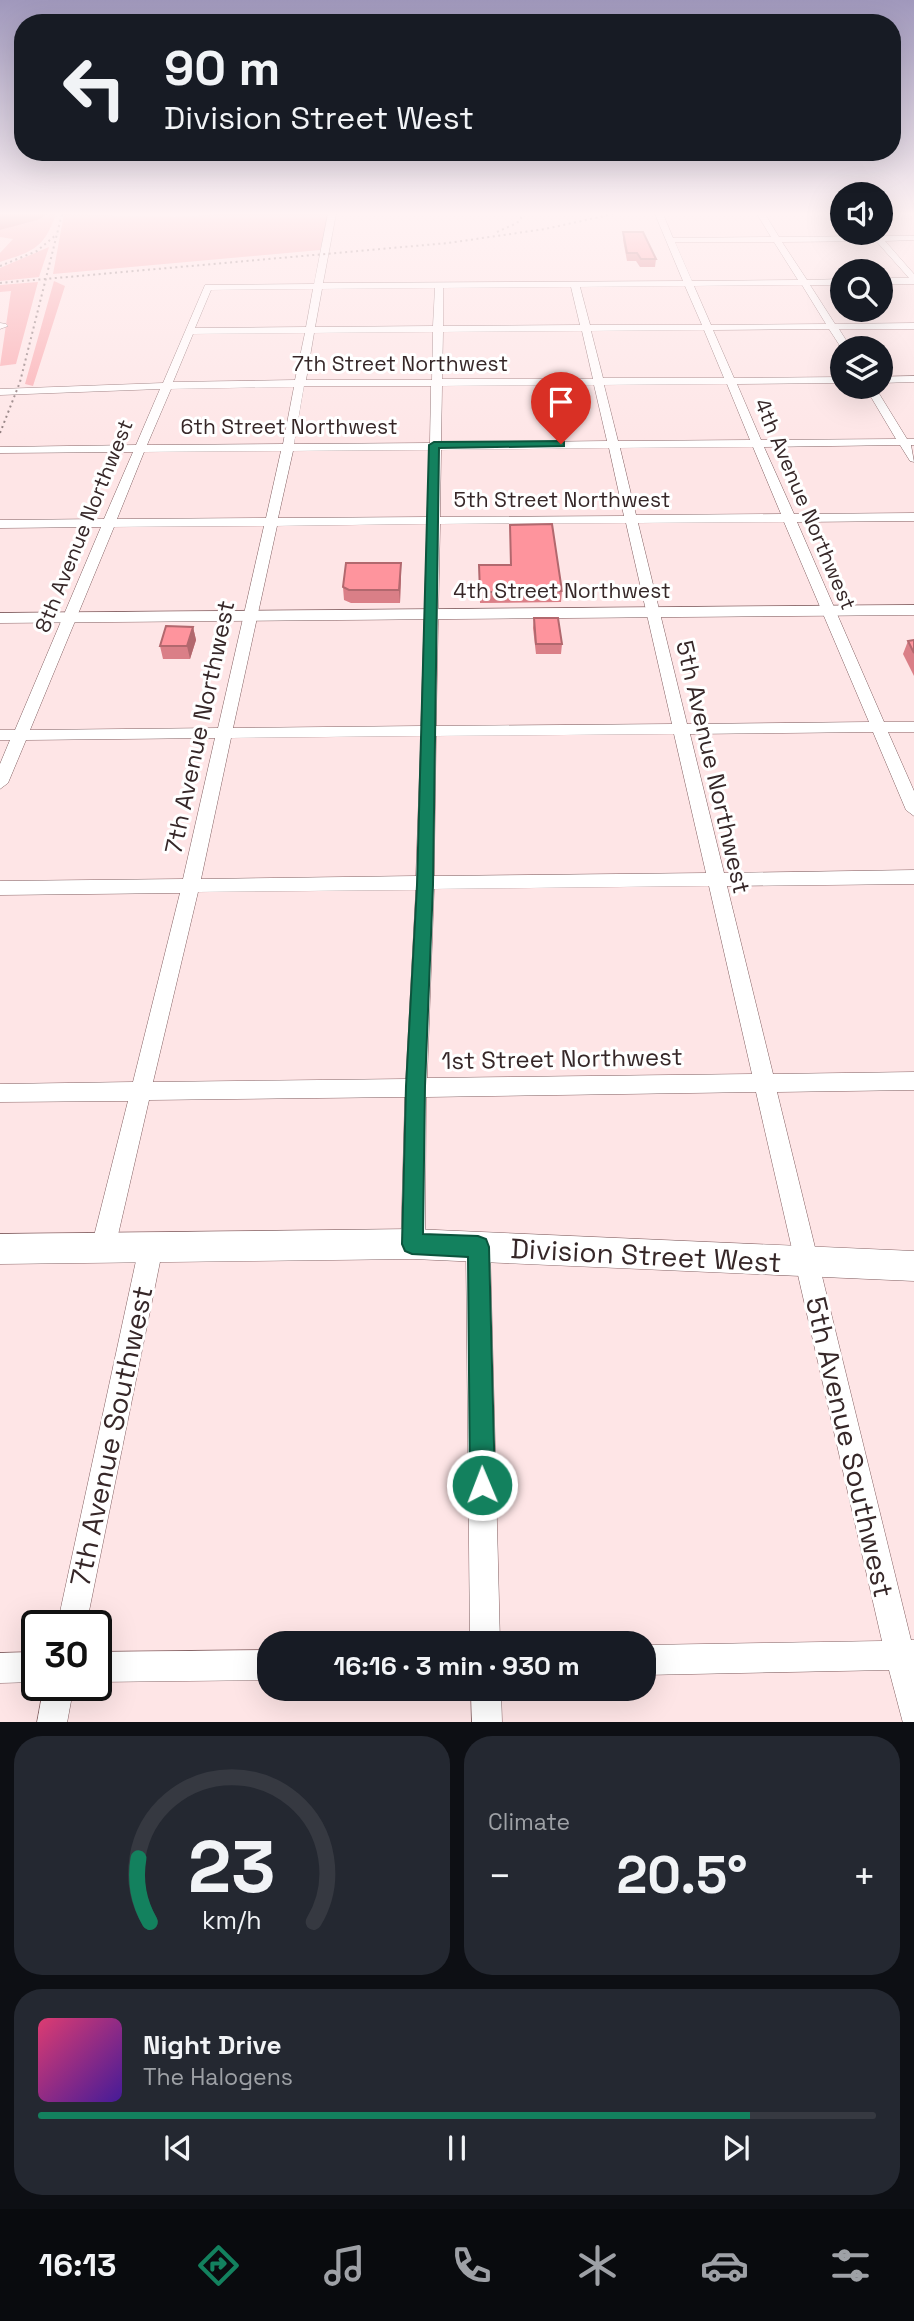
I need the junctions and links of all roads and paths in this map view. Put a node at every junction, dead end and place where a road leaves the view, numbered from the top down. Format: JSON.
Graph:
{"nodes":[{"id":1,"x":205,"y":294,"type":"edge"},
{"id":2,"x":318,"y":294,"type":"edge"},
{"id":3,"x":439,"y":294,"type":"edge"},
{"id":4,"x":577,"y":294,"type":"edge"},
{"id":5,"x":694,"y":294,"type":"edge"},
{"id":6,"x":811,"y":294,"type":"edge"},
{"id":7,"x":914,"y":326,"type":"edge"},
{"id":8,"x":831,"y":327,"type":"junction"},
{"id":9,"x":584,"y":328,"type":"junction"},
{"id":10,"x":708,"y":328,"type":"junction"},
{"id":11,"x":312,"y":330,"type":"junction"},
{"id":12,"x":437,"y":330,"type":"junction"},
{"id":13,"x":188,"y":331,"type":"junction"},
{"id":14,"x":837,"y":336,"type":"edge"},
{"id":15,"x":914,"y":379,"type":"edge"},
{"id":16,"x":732,"y":380,"type":"junction"},
{"id":17,"x":830,"y":380,"type":"edge"},
{"id":18,"x":893,"y":380,"type":"edge"},
{"id":19,"x":598,"y":382,"type":"junction"},
{"id":20,"x":301,"y":383,"type":"junction"},
{"id":21,"x":435,"y":383,"type":"junction"},
{"id":22,"x":165,"y":385,"type":"junction"},
{"id":23,"x":0,"y":392,"type":"edge"},
{"id":24,"x":879,"y":399,"type":"edge"},
{"id":25,"x":909,"y":442,"type":"edge"},
{"id":26,"x":757,"y":443,"type":"junction"},
{"id":27,"x":612,"y":444,"type":"junction"},
{"id":28,"x":434,"y":445,"type":"junction"},
{"id":29,"x":288,"y":446,"type":"junction"},
{"id":30,"x":139,"y":447,"type":"junction"},
{"id":31,"x":0,"y":450,"type":"edge"},
{"id":32,"x":914,"y":459,"type":"edge"},
{"id":33,"x":788,"y":517,"type":"junction"},
{"id":34,"x":914,"y":517,"type":"edge"},
{"id":35,"x":630,"y":519,"type":"junction"},
{"id":36,"x":433,"y":520,"type":"junction"},
{"id":37,"x":270,"y":522,"type":"junction"},
{"id":38,"x":0,"y":524,"type":"edge"},
{"id":39,"x":107,"y":524,"type":"junction"},
{"id":40,"x":914,"y":610,"type":"edge"},
{"id":41,"x":829,"y":611,"type":"junction"},
{"id":42,"x":651,"y":613,"type":"junction"},
{"id":43,"x":431,"y":614,"type":"junction"},
{"id":44,"x":250,"y":615,"type":"junction"},
{"id":45,"x":69,"y":617,"type":"junction"},
{"id":46,"x":0,"y":618,"type":"edge"},
{"id":47,"x":879,"y":727,"type":"junction"},
{"id":48,"x":914,"y":727,"type":"edge"},
{"id":49,"x":679,"y":729,"type":"junction"},
{"id":50,"x":428,"y":731,"type":"junction"},
{"id":51,"x":224,"y":733,"type":"junction"},
{"id":52,"x":0,"y":735,"type":"edge"},
{"id":53,"x":20,"y":735,"type":"junction"},
{"id":54,"x":0,"y":783,"type":"edge"},
{"id":55,"x":914,"y":810,"type":"edge"},
{"id":56,"x":914,"y":877,"type":"edge"},
{"id":57,"x":714,"y":878,"type":"junction"},
{"id":58,"x":425,"y":885,"type":"junction"},
{"id":59,"x":190,"y":887,"type":"junction"},
{"id":60,"x":0,"y":888,"type":"edge"},
{"id":61,"x":914,"y":1081,"type":"edge"},
{"id":62,"x":764,"y":1083,"type":"junction"},
{"id":63,"x":416,"y":1086,"type":"junction"},
{"id":64,"x":139,"y":1092,"type":"junction"},
{"id":65,"x":0,"y":1093,"type":"edge"},
{"id":66,"x":412,"y":1244,"type":"junction"},
{"id":67,"x":150,"y":1247,"type":"junction"},
{"id":68,"x":478,"y":1247,"type":"junction"},
{"id":69,"x":103,"y":1248,"type":"junction"},
{"id":70,"x":0,"y":1249,"type":"edge"},
{"id":71,"x":806,"y":1263,"type":"junction"},
{"id":72,"x":914,"y":1266,"type":"edge"},
{"id":73,"x":74,"y":1610,"type":"edge"},
{"id":74,"x":485,"y":1631,"type":"edge"},
{"id":75,"x":907,"y":1655,"type":"edge"},
{"id":76,"x":656,"y":1660,"type":"edge"},
{"id":77,"x":257,"y":1665,"type":"edge"},
{"id":78,"x":112,"y":1667,"type":"edge"},
{"id":79,"x":0,"y":1668,"type":"edge"},
{"id":80,"x":21,"y":1668,"type":"edge"},
{"id":81,"x":56,"y":1701,"type":"edge"},
{"id":82,"x":486,"y":1701,"type":"edge"},
{"id":83,"x":914,"y":1713,"type":"edge"},
{"id":84,"x":52,"y":1722,"type":"edge"},
{"id":85,"x":487,"y":1722,"type":"edge"}],
"edges":[{"from":1,"to":13,"type":"street","name":"8th Avenue Northwest"},
{"from":2,"to":11,"type":"street","name":"7th Avenue Northwest"},
{"from":3,"to":12,"type":"street"},
{"from":4,"to":9,"type":"street","name":"5th Avenue Northwest"},
{"from":5,"to":10,"type":"street","name":"4th Avenue Northwest"},
{"from":6,"to":8,"type":"street"},
{"from":7,"to":8,"type":"street"},
{"from":8,"to":10,"type":"street"},
{"from":8,"to":14,"type":"street"},
{"from":9,"to":10,"type":"street"},
{"from":9,"to":12,"type":"street"},
{"from":9,"to":19,"type":"street","name":"5th Avenue Northwest"},
{"from":10,"to":16,"type":"street","name":"4th Avenue Northwest"},
{"from":11,"to":12,"type":"street"},
{"from":11,"to":13,"type":"street"},
{"from":11,"to":20,"type":"street","name":"7th Avenue Northwest"},
{"from":12,"to":21,"type":"street"},
{"from":13,"to":22,"type":"street","name":"8th Avenue Northwest"},
{"from":15,"to":18,"type":"street"},
{"from":16,"to":17,"type":"street","name":"7th Street Northwest"},
{"from":16,"to":19,"type":"street","name":"7th Street Northwest"},
{"from":16,"to":26,"type":"street","name":"4th Avenue Northwest"},
{"from":19,"to":21,"type":"street","name":"7th Street Northwest"},
{"from":19,"to":27,"type":"street","name":"5th Avenue Northwest"},
{"from":20,"to":21,"type":"street","name":"7th Street Northwest"},
{"from":20,"to":22,"type":"street","name":"7th Street Northwest"},
{"from":20,"to":29,"type":"street","name":"7th Avenue Northwest"},
{"from":21,"to":28,"type":"street"},
{"from":22,"to":23,"type":"street","name":"7th Street Northwest"},
{"from":22,"to":30,"type":"street","name":"8th Avenue Northwest"},
{"from":24,"to":25,"type":"street"},
{"from":25,"to":26,"type":"street","name":"6th Street Northwest"},
{"from":25,"to":32,"type":"street"},
{"from":26,"to":27,"type":"street","name":"6th Street Northwest"},
{"from":26,"to":33,"type":"street","name":"4th Avenue Northwest"},
{"from":27,"to":28,"type":"street","name":"6th Street Northwest"},
{"from":27,"to":35,"type":"street","name":"5th Avenue Northwest"},
{"from":28,"to":29,"type":"street","name":"6th Street Northwest"},
{"from":28,"to":36,"type":"street"},
{"from":29,"to":30,"type":"street","name":"6th Street Northwest"},
{"from":29,"to":37,"type":"street","name":"7th Avenue Northwest"},
{"from":30,"to":31,"type":"street","name":"6th Street Northwest"},
{"from":30,"to":39,"type":"street","name":"8th Avenue Northwest"},
{"from":33,"to":34,"type":"street","name":"5th Street Northwest"},
{"from":33,"to":35,"type":"street","name":"5th Street Northwest"},
{"from":33,"to":41,"type":"street","name":"4th Avenue Northwest"},
{"from":35,"to":36,"type":"street","name":"5th Street Northwest"},
{"from":35,"to":42,"type":"street","name":"5th Avenue Northwest"},
{"from":36,"to":37,"type":"street","name":"5th Street Northwest"},
{"from":36,"to":43,"type":"street"},
{"from":37,"to":39,"type":"street","name":"5th Street Northwest"},
{"from":37,"to":44,"type":"street","name":"7th Avenue Northwest"},
{"from":38,"to":39,"type":"street","name":"5th Street Northwest"},
{"from":39,"to":45,"type":"street","name":"8th Avenue Northwest"},
{"from":40,"to":41,"type":"main road","name":"4th Street Northwest"},
{"from":41,"to":42,"type":"main road","name":"4th Street Northwest"},
{"from":41,"to":47,"type":"street","name":"4th Avenue Northwest"},
{"from":42,"to":43,"type":"main road","name":"4th Street Northwest"},
{"from":42,"to":49,"type":"street","name":"5th Avenue Northwest"},
{"from":43,"to":44,"type":"main road","name":"4th Street Northwest"},
{"from":43,"to":50,"type":"street"},
{"from":44,"to":45,"type":"main road","name":"4th Street Northwest"},
{"from":44,"to":51,"type":"street","name":"7th Avenue Northwest"},
{"from":45,"to":46,"type":"main road","name":"4th Street Northwest"},
{"from":45,"to":53,"type":"street","name":"8th Avenue Northwest"},
{"from":47,"to":48,"type":"street"},
{"from":47,"to":49,"type":"street"},
{"from":47,"to":55,"type":"street","name":"4th Avenue Northwest"},
{"from":49,"to":50,"type":"street"},
{"from":49,"to":57,"type":"street","name":"5th Avenue Northwest"},
{"from":50,"to":51,"type":"street"},
{"from":50,"to":58,"type":"street"},
{"from":51,"to":53,"type":"street"},
{"from":51,"to":59,"type":"street","name":"7th Avenue Northwest"},
{"from":52,"to":53,"type":"street"},
{"from":53,"to":54,"type":"street","name":"8th Avenue Northwest"},
{"from":56,"to":57,"type":"street"},
{"from":57,"to":58,"type":"street"},
{"from":57,"to":62,"type":"street","name":"5th Avenue Northwest"},
{"from":58,"to":59,"type":"street"},
{"from":58,"to":63,"type":"street"},
{"from":59,"to":60,"type":"street"},
{"from":59,"to":64,"type":"street","name":"7th Avenue Northwest"},
{"from":61,"to":62,"type":"street","name":"1st Street Northwest"},
{"from":62,"to":63,"type":"street","name":"1st Street Northwest"},
{"from":62,"to":71,"type":"street","name":"5th Avenue Northwest"},
{"from":63,"to":64,"type":"street","name":"1st Street Northwest"},
{"from":63,"to":66,"type":"street"},
{"from":64,"to":65,"type":"street","name":"1st Street Northwest"},
{"from":64,"to":69,"type":"street","name":"7th Avenue Northwest"},
{"from":66,"to":67,"type":"main road","name":"Division Street West"},
{"from":66,"to":68,"type":"main road","name":"Division Street West"},
{"from":67,"to":69,"type":"main road","name":"Division Street West"},
{"from":67,"to":73,"type":"street","name":"7th Avenue Southwest"},
{"from":68,"to":71,"type":"main road","name":"Division Street West"},
{"from":68,"to":74,"type":"street"},
{"from":69,"to":70,"type":"main road","name":"Division Street West"},
{"from":71,"to":72,"type":"main road","name":"Division Street West"},
{"from":71,"to":75,"type":"street","name":"5th Avenue Southwest"},
{"from":75,"to":76,"type":"street"},
{"from":75,"to":83,"type":"street","name":"5th Avenue Southwest"},
{"from":77,"to":78,"type":"street"},
{"from":79,"to":80,"type":"street"},
{"from":81,"to":84,"type":"street"},
{"from":82,"to":85,"type":"street"}]}
